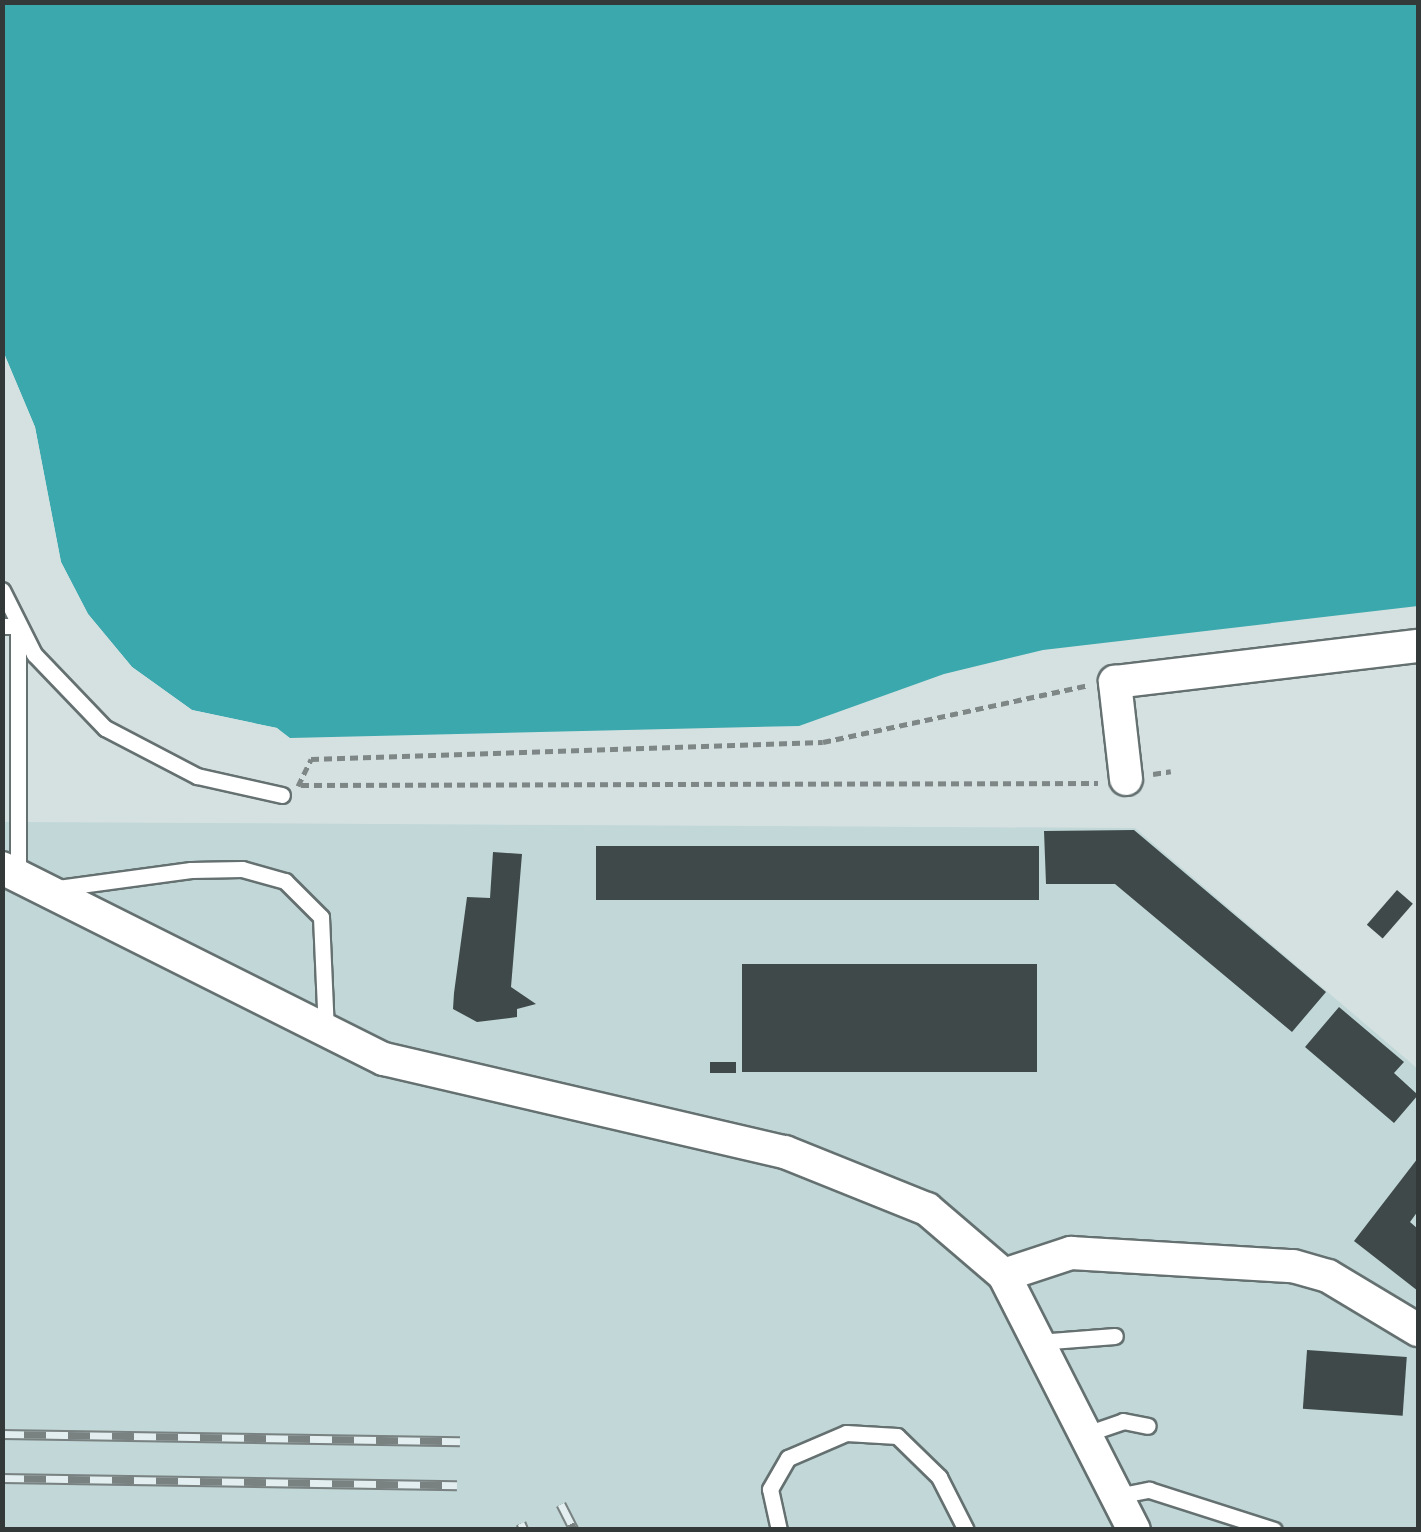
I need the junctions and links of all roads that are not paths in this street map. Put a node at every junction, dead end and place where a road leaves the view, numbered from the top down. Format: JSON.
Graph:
{"nodes":[{"id":1,"x":2,"y":590,"type":"edge"},
{"id":2,"x":10,"y":626,"type":"edge"},
{"id":3,"x":1418,"y":646,"type":"edge"},
{"id":4,"x":1115,"y":781,"type":"road end"},
{"id":5,"x":10,"y":787,"type":"edge"},
{"id":6,"x":282,"y":795,"type":"dead end"},
{"id":7,"x":10,"y":871,"type":"edge"},
{"id":8,"x":50,"y":889,"type":"junction"},
{"id":9,"x":326,"y":1036,"type":"junction"},
{"id":10,"x":1004,"y":1275,"type":"junction"},
{"id":11,"x":1418,"y":1330,"type":"edge"},
{"id":12,"x":1115,"y":1336,"type":"dead end"},
{"id":13,"x":1038,"y":1342,"type":"junction"},
{"id":14,"x":1148,"y":1426,"type":"dead end"},
{"id":15,"x":1086,"y":1434,"type":"junction"},
{"id":16,"x":1117,"y":1496,"type":"junction"},
{"id":17,"x":779,"y":1530,"type":"edge"},
{"id":18,"x":966,"y":1530,"type":"edge"},
{"id":19,"x":1134,"y":1530,"type":"edge"},
{"id":20,"x":1274,"y":1530,"type":"edge"}],
"edges":[{"from":1,"to":2,"type":"lane"},
{"from":2,"to":5,"type":"lane"},
{"from":2,"to":6,"type":"lane"},
{"from":3,"to":4,"type":"street"},
{"from":5,"to":7,"type":"lane"},
{"from":7,"to":8,"type":"street"},
{"from":8,"to":9,"type":"street"},
{"from":8,"to":9,"type":"lane"},
{"from":9,"to":10,"type":"street"},
{"from":10,"to":11,"type":"street"},
{"from":10,"to":13,"type":"street"},
{"from":12,"to":13,"type":"lane"},
{"from":13,"to":15,"type":"street"},
{"from":14,"to":15,"type":"lane"},
{"from":15,"to":16,"type":"street"},
{"from":16,"to":19,"type":"street"},
{"from":16,"to":20,"type":"lane"},
{"from":17,"to":18,"type":"lane"}]}
